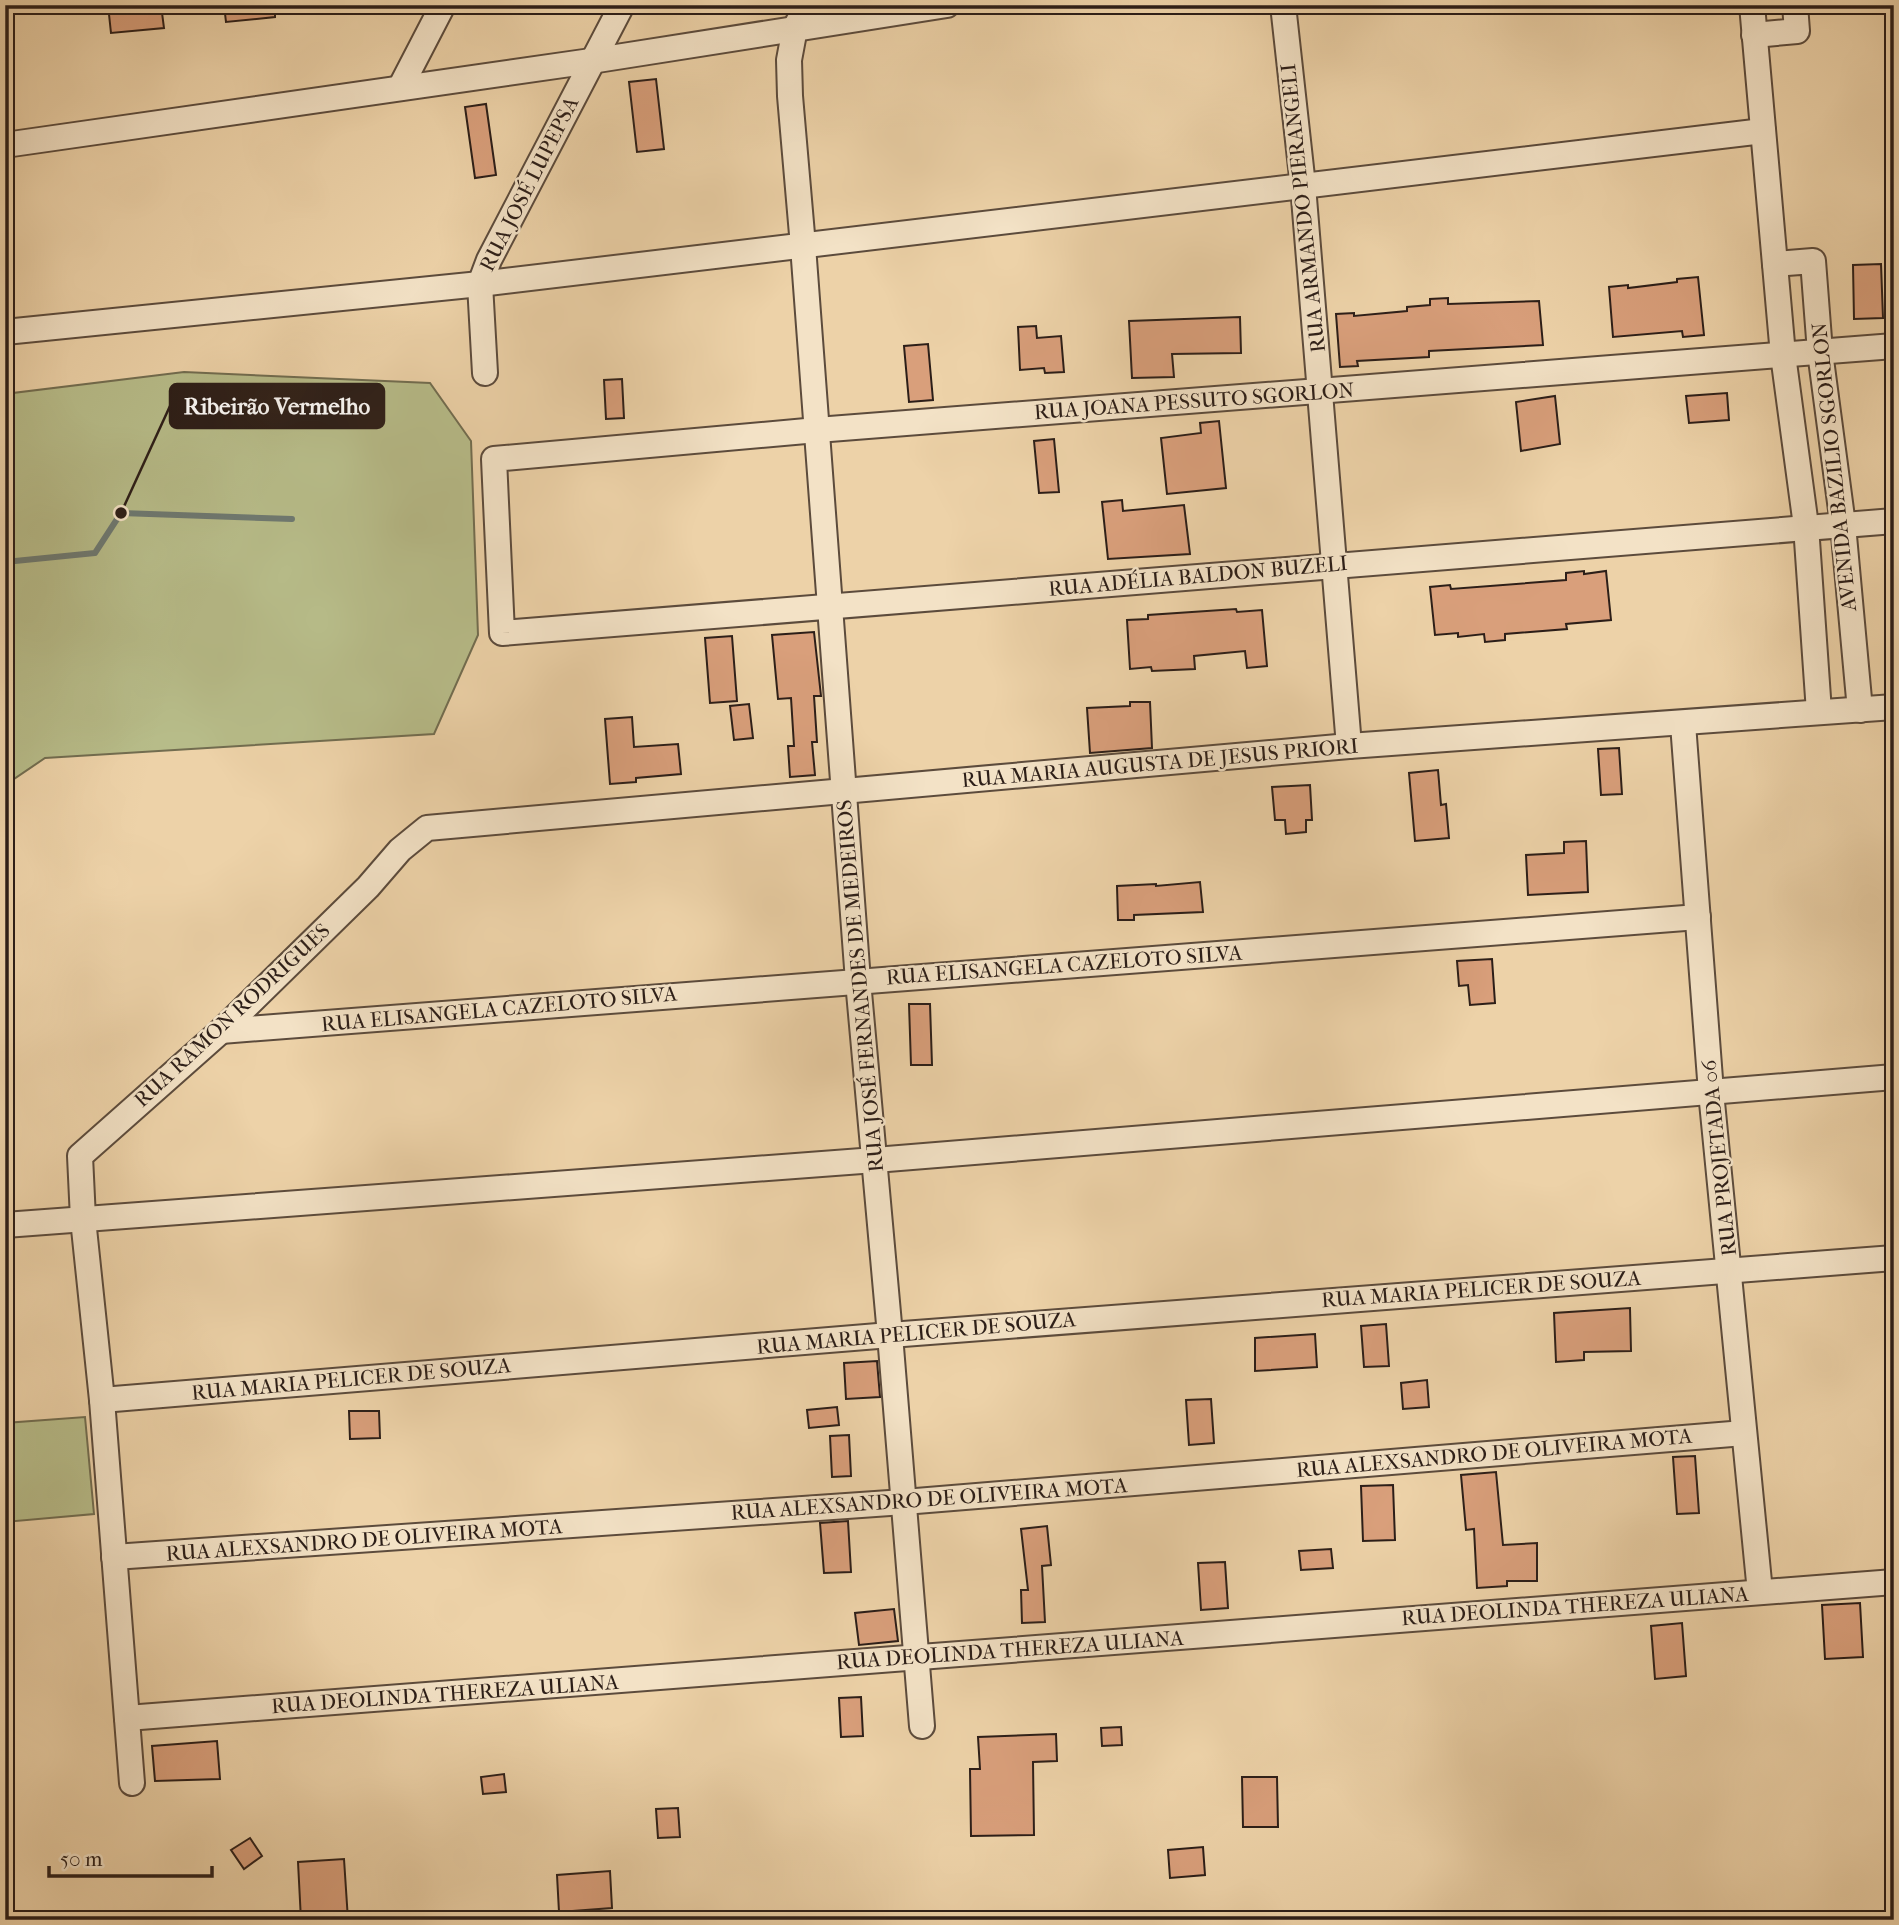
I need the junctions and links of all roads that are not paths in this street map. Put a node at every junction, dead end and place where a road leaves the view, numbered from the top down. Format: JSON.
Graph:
{"nodes":[{"id":1,"x":443,"y":5,"type":"edge"},
{"id":2,"x":622,"y":5,"type":"edge"},
{"id":3,"x":807,"y":5,"type":"edge"},
{"id":4,"x":947,"y":5,"type":"edge"},
{"id":5,"x":1283,"y":5,"type":"edge"},
{"id":6,"x":1752,"y":5,"type":"edge"},
{"id":7,"x":1795,"y":5,"type":"edge"},
{"id":8,"x":795,"y":28,"type":"junction"},
{"id":9,"x":1755,"y":35,"type":"junction"},
{"id":10,"x":591,"y":61,"type":"junction"},
{"id":11,"x":400,"y":88,"type":"junction"},
{"id":12,"x":1763,"y":131,"type":"junction"},
{"id":13,"x":5,"y":145,"type":"edge"},
{"id":14,"x":1303,"y":186,"type":"junction"},
{"id":15,"x":803,"y":246,"type":"junction"},
{"id":16,"x":1775,"y":264,"type":"junction"},
{"id":17,"x":480,"y":284,"type":"junction"},
{"id":18,"x":5,"y":332,"type":"edge"},
{"id":19,"x":1894,"y":346,"type":"edge"},
{"id":20,"x":1820,"y":352,"type":"junction"},
{"id":21,"x":1783,"y":355,"type":"junction"},
{"id":22,"x":485,"y":373,"type":"dead end"},
{"id":23,"x":1321,"y":392,"type":"junction"},
{"id":24,"x":817,"y":430,"type":"junction"},
{"id":25,"x":1894,"y":521,"type":"edge"},
{"id":26,"x":1843,"y":525,"type":"junction"},
{"id":27,"x":1806,"y":526,"type":"junction"},
{"id":28,"x":1335,"y":565,"type":"junction"},
{"id":29,"x":831,"y":607,"type":"junction"},
{"id":30,"x":502,"y":633,"type":"joint"},
{"id":31,"x":1894,"y":707,"type":"edge"},
{"id":32,"x":1860,"y":710,"type":"junction"},
{"id":33,"x":1819,"y":712,"type":"junction"},
{"id":34,"x":1683,"y":723,"type":"junction"},
{"id":35,"x":1349,"y":746,"type":"junction"},
{"id":36,"x":844,"y":791,"type":"junction"},
{"id":37,"x":427,"y":828,"type":"joint"},
{"id":38,"x":1698,"y":917,"type":"junction"},
{"id":39,"x":858,"y":981,"type":"junction"},
{"id":40,"x":221,"y":1031,"type":"junction"},
{"id":41,"x":1894,"y":1077,"type":"edge"},
{"id":42,"x":1711,"y":1092,"type":"junction"},
{"id":43,"x":875,"y":1160,"type":"junction"},
{"id":44,"x":83,"y":1219,"type":"junction"},
{"id":45,"x":5,"y":1225,"type":"edge"},
{"id":46,"x":1894,"y":1258,"type":"edge"},
{"id":47,"x":1730,"y":1270,"type":"junction"},
{"id":48,"x":890,"y":1335,"type":"junction"},
{"id":49,"x":102,"y":1400,"type":"junction"},
{"id":50,"x":1744,"y":1433,"type":"junction"},
{"id":51,"x":904,"y":1502,"type":"junction"},
{"id":52,"x":114,"y":1557,"type":"junction"},
{"id":53,"x":1894,"y":1582,"type":"edge"},
{"id":54,"x":1760,"y":1592,"type":"junction"},
{"id":55,"x":916,"y":1658,"type":"junction"},
{"id":56,"x":127,"y":1718,"type":"junction"},
{"id":57,"x":922,"y":1726,"type":"dead end"},
{"id":58,"x":132,"y":1783,"type":"dead end"}],
"edges":[{"from":1,"to":11,"type":"street"},
{"from":2,"to":10,"type":"street","name":"RUA JOSÉ LUPEPSA"},
{"from":3,"to":8,"type":"street","name":"RUA JOSÉ FERNANDES DE MEDEIROS"},
{"from":4,"to":8,"type":"street"},
{"from":5,"to":14,"type":"street","name":"RUA ARMANDO PIERANGELI"},
{"from":6,"to":9,"type":"street","name":"AVENIDA BAZILIO SGORLON"},
{"from":7,"to":9,"type":"street"},
{"from":8,"to":10,"type":"street"},
{"from":8,"to":15,"type":"street","name":"RUA JOSÉ FERNANDES DE MEDEIROS"},
{"from":9,"to":12,"type":"street","name":"AVENIDA BAZILIO SGORLON"},
{"from":10,"to":11,"type":"street"},
{"from":10,"to":17,"type":"street","name":"RUA JOSÉ LUPEPSA"},
{"from":11,"to":13,"type":"street"},
{"from":12,"to":14,"type":"street"},
{"from":12,"to":16,"type":"street","name":"AVENIDA BAZILIO SGORLON"},
{"from":14,"to":15,"type":"street"},
{"from":14,"to":23,"type":"street","name":"RUA ARMANDO PIERANGELI"},
{"from":15,"to":17,"type":"street"},
{"from":15,"to":24,"type":"street","name":"RUA JOSÉ FERNANDES DE MEDEIROS"},
{"from":16,"to":20,"type":"street","name":"AVENIDA BAZILIO SGORLON"},
{"from":16,"to":21,"type":"street","name":"AVENIDA BAZILIO SGORLON"},
{"from":17,"to":18,"type":"street"},
{"from":17,"to":22,"type":"street","name":"RUA JOSÉ LUPEPSA"},
{"from":19,"to":20,"type":"street","name":"RUA JOANA PESSUTO SGORLON"},
{"from":20,"to":21,"type":"street","name":"RUA JOANA PESSUTO SGORLON"},
{"from":20,"to":26,"type":"street","name":"AVENIDA BAZILIO SGORLON"},
{"from":21,"to":23,"type":"street","name":"RUA JOANA PESSUTO SGORLON"},
{"from":21,"to":27,"type":"street","name":"AVENIDA BAZILIO SGORLON"},
{"from":23,"to":24,"type":"street","name":"RUA JOANA PESSUTO SGORLON"},
{"from":23,"to":28,"type":"street","name":"RUA ARMANDO PIERANGELI"},
{"from":24,"to":29,"type":"street","name":"RUA JOSÉ FERNANDES DE MEDEIROS"},
{"from":24,"to":30,"type":"street","name":"RUA JOANA PESSUTO SGORLON"},
{"from":25,"to":26,"type":"street","name":"RUA ADÉLIA BALDON BUZELI"},
{"from":26,"to":27,"type":"street","name":"RUA ADÉLIA BALDON BUZELI"},
{"from":26,"to":32,"type":"street","name":"AVENIDA BAZILIO SGORLON"},
{"from":27,"to":28,"type":"street","name":"RUA ADÉLIA BALDON BUZELI"},
{"from":27,"to":33,"type":"street","name":"AVENIDA BAZILIO SGORLON"},
{"from":28,"to":29,"type":"street","name":"RUA ADÉLIA BALDON BUZELI"},
{"from":28,"to":35,"type":"street","name":"RUA ARMANDO PIERANGELI"},
{"from":29,"to":30,"type":"street","name":"RUA ADÉLIA BALDON BUZELI"},
{"from":29,"to":36,"type":"street","name":"RUA JOSÉ FERNANDES DE MEDEIROS"},
{"from":31,"to":32,"type":"street","name":"RUA MARIA AUGUSTA DE JESUS PRIORI"},
{"from":32,"to":33,"type":"street","name":"RUA MARIA AUGUSTA DE JESUS PRIORI"},
{"from":33,"to":34,"type":"street","name":"RUA MARIA AUGUSTA DE JESUS PRIORI"},
{"from":34,"to":35,"type":"street","name":"RUA MARIA AUGUSTA DE JESUS PRIORI"},
{"from":34,"to":38,"type":"street","name":"RUA PROJETADA 06"},
{"from":35,"to":36,"type":"street","name":"RUA MARIA AUGUSTA DE JESUS PRIORI"},
{"from":36,"to":37,"type":"street","name":"RUA MARIA AUGUSTA DE JESUS PRIORI"},
{"from":36,"to":39,"type":"street","name":"RUA JOSÉ FERNANDES DE MEDEIROS"},
{"from":37,"to":40,"type":"street","name":"RUA RAMON RODRIGUES"},
{"from":38,"to":39,"type":"street","name":"RUA ELISANGELA CAZELOTO SILVA"},
{"from":38,"to":42,"type":"street","name":"RUA PROJETADA 06"},
{"from":39,"to":40,"type":"street","name":"RUA ELISANGELA CAZELOTO SILVA"},
{"from":39,"to":43,"type":"street","name":"RUA JOSÉ FERNANDES DE MEDEIROS"},
{"from":40,"to":44,"type":"street","name":"RUA RAMON RODRIGUES"},
{"from":41,"to":42,"type":"street"},
{"from":42,"to":43,"type":"street"},
{"from":42,"to":47,"type":"street","name":"RUA PROJETADA 06"},
{"from":43,"to":44,"type":"street"},
{"from":43,"to":48,"type":"street","name":"RUA JOSÉ FERNANDES DE MEDEIROS"},
{"from":44,"to":45,"type":"street"},
{"from":44,"to":49,"type":"street"},
{"from":46,"to":47,"type":"street","name":"RUA MARIA PELICER DE SOUZA"},
{"from":47,"to":48,"type":"street","name":"RUA MARIA PELICER DE SOUZA"},
{"from":47,"to":50,"type":"street","name":"RUA PROJETADA 06"},
{"from":48,"to":49,"type":"street","name":"RUA MARIA PELICER DE SOUZA"},
{"from":48,"to":51,"type":"street","name":"RUA JOSÉ FERNANDES DE MEDEIROS"},
{"from":49,"to":52,"type":"street"},
{"from":50,"to":51,"type":"street","name":"RUA ALEXSANDRO DE OLIVEIRA MOTA"},
{"from":50,"to":54,"type":"street","name":"RUA PROJETADA 06"},
{"from":51,"to":52,"type":"street","name":"RUA ALEXSANDRO DE OLIVEIRA MOTA"},
{"from":51,"to":55,"type":"street","name":"RUA JOSÉ FERNANDES DE MEDEIROS"},
{"from":52,"to":56,"type":"street"},
{"from":53,"to":54,"type":"street","name":"RUA DEOLINDA THEREZA ULIANA"},
{"from":54,"to":55,"type":"street","name":"RUA DEOLINDA THEREZA ULIANA"},
{"from":55,"to":56,"type":"street","name":"RUA DEOLINDA THEREZA ULIANA"},
{"from":55,"to":57,"type":"street","name":"RUA JOSÉ FERNANDES DE MEDEIROS"},
{"from":56,"to":58,"type":"street"}]}
